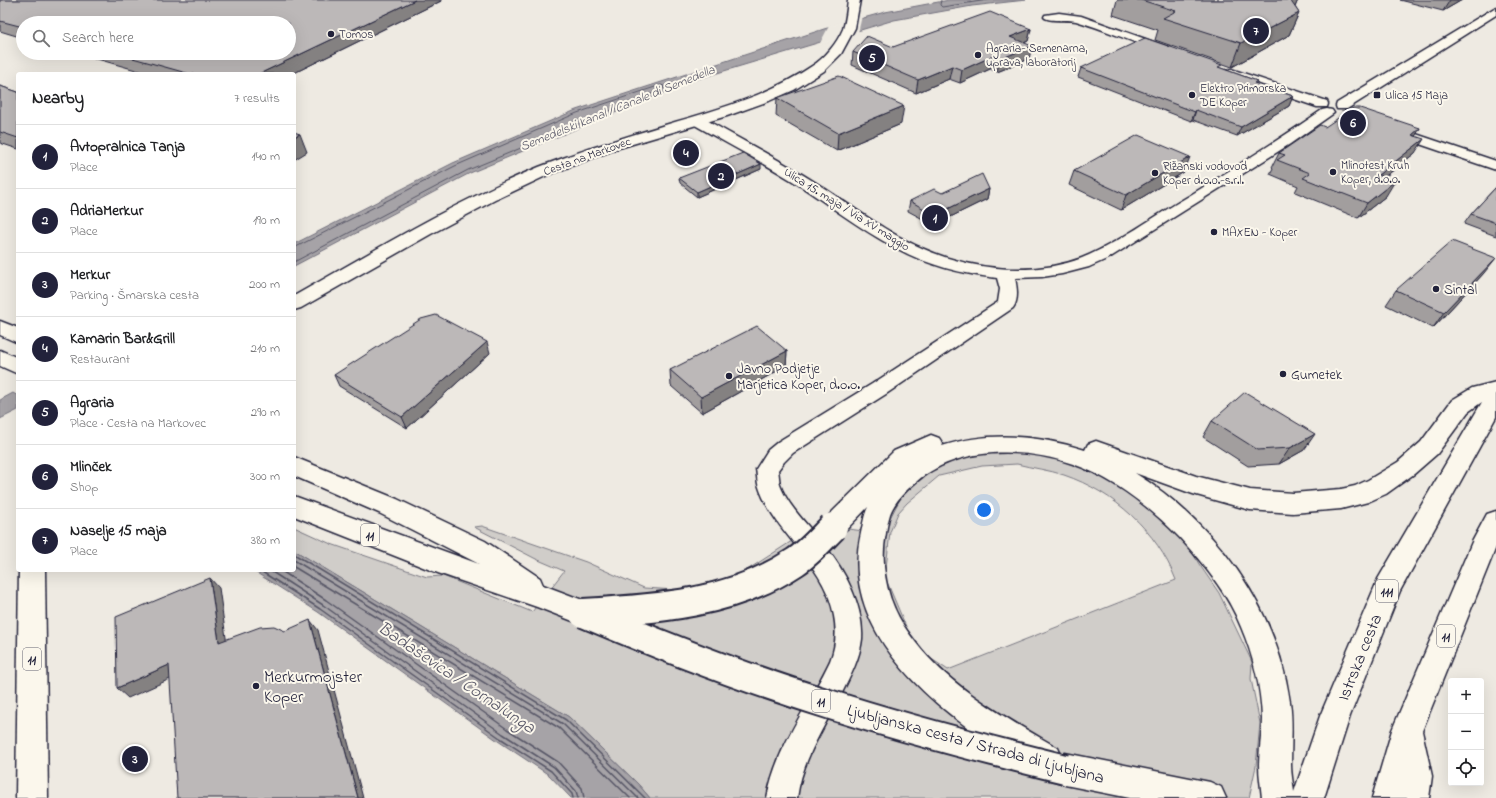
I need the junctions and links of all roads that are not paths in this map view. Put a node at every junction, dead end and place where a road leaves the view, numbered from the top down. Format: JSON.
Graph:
{"nodes":[{"id":1,"x":853,"y":6,"type":"edge"},
{"id":2,"x":1496,"y":10,"type":"edge"},
{"id":3,"x":1049,"y":18,"type":"dead end"},
{"id":4,"x":1174,"y":52,"type":"edge"},
{"id":5,"x":1224,"y":70,"type":"edge"},
{"id":6,"x":1325,"y":109,"type":"junction"},
{"id":7,"x":698,"y":121,"type":"junction"},
{"id":8,"x":1387,"y":128,"type":"edge"},
{"id":9,"x":1496,"y":166,"type":"edge"},
{"id":10,"x":1005,"y":274,"type":"junction"},
{"id":11,"x":296,"y":303,"type":"edge"},
{"id":12,"x":0,"y":327,"type":"edge"},
{"id":13,"x":16,"y":335,"type":"edge"},
{"id":14,"x":0,"y":357,"type":"edge"},
{"id":15,"x":16,"y":365,"type":"edge"},
{"id":16,"x":1496,"y":390,"type":"edge"},
{"id":17,"x":1496,"y":397,"type":"edge"},
{"id":18,"x":296,"y":467,"type":"edge"},
{"id":19,"x":296,"y":507,"type":"edge"},
{"id":20,"x":1492,"y":533,"type":"edge"},
{"id":21,"x":32,"y":572,"type":"edge"},
{"id":22,"x":544,"y":597,"type":"junction"},
{"id":23,"x":583,"y":613,"type":"junction"},
{"id":24,"x":1407,"y":730,"type":"junction"},
{"id":25,"x":1065,"y":769,"type":"junction"},
{"id":26,"x":32,"y":798,"type":"edge"},
{"id":27,"x":782,"y":798,"type":"edge"},
{"id":28,"x":1210,"y":798,"type":"edge"},
{"id":29,"x":1278,"y":798,"type":"edge"},
{"id":30,"x":1308,"y":798,"type":"edge"},
{"id":31,"x":1388,"y":798,"type":"edge"},
{"id":32,"x":1414,"y":798,"type":"edge"}],
"edges":[{"from":1,"to":7,"type":"main road","name":"Cesta na Markovec"},
{"from":2,"to":6,"type":"street"},
{"from":3,"to":4,"type":"street"},
{"from":5,"to":6,"type":"street"},
{"from":6,"to":10,"type":"street","name":"Ulica 15. maja / Via XV maggio"},
{"from":7,"to":10,"type":"street","name":"Ulica 15. maja / Via XV maggio"},
{"from":7,"to":11,"type":"main road","name":"Cesta na Markovec"},
{"from":8,"to":9,"type":"street"},
{"from":10,"to":27,"type":"street"},
{"from":12,"to":13,"type":"main road"},
{"from":14,"to":15,"type":"main road"},
{"from":16,"to":23,"type":"main road","bridge":true},
{"from":17,"to":30,"type":"main road","name":"Istrska cesta","number":"111"},
{"from":18,"to":22,"type":"main road","name":"Ljubljanska cesta / Strada di Ljubljana","number":"11"},
{"from":19,"to":22,"type":"main road","name":"Ljubljanska cesta / Strada di Ljubljana","number":"11"},
{"from":20,"to":24,"type":"main road","number":"11"},
{"from":21,"to":26,"type":"main road","number":"11"},
{"from":22,"to":23,"type":"main road","name":"Ljubljanska cesta / Strada di Ljubljana","number":"11"},
{"from":23,"to":25,"type":"main road","name":"Ljubljanska cesta / Strada di Ljubljana","number":"11","bridge":true},
{"from":24,"to":31,"type":"main road","number":"11"},
{"from":24,"to":32,"type":"main road"},
{"from":25,"to":28,"type":"main road","name":"Ljubljanska cesta / Strada di Ljubljana","number":"11"},
{"from":25,"to":29,"type":"main road","bridge":true}]}
